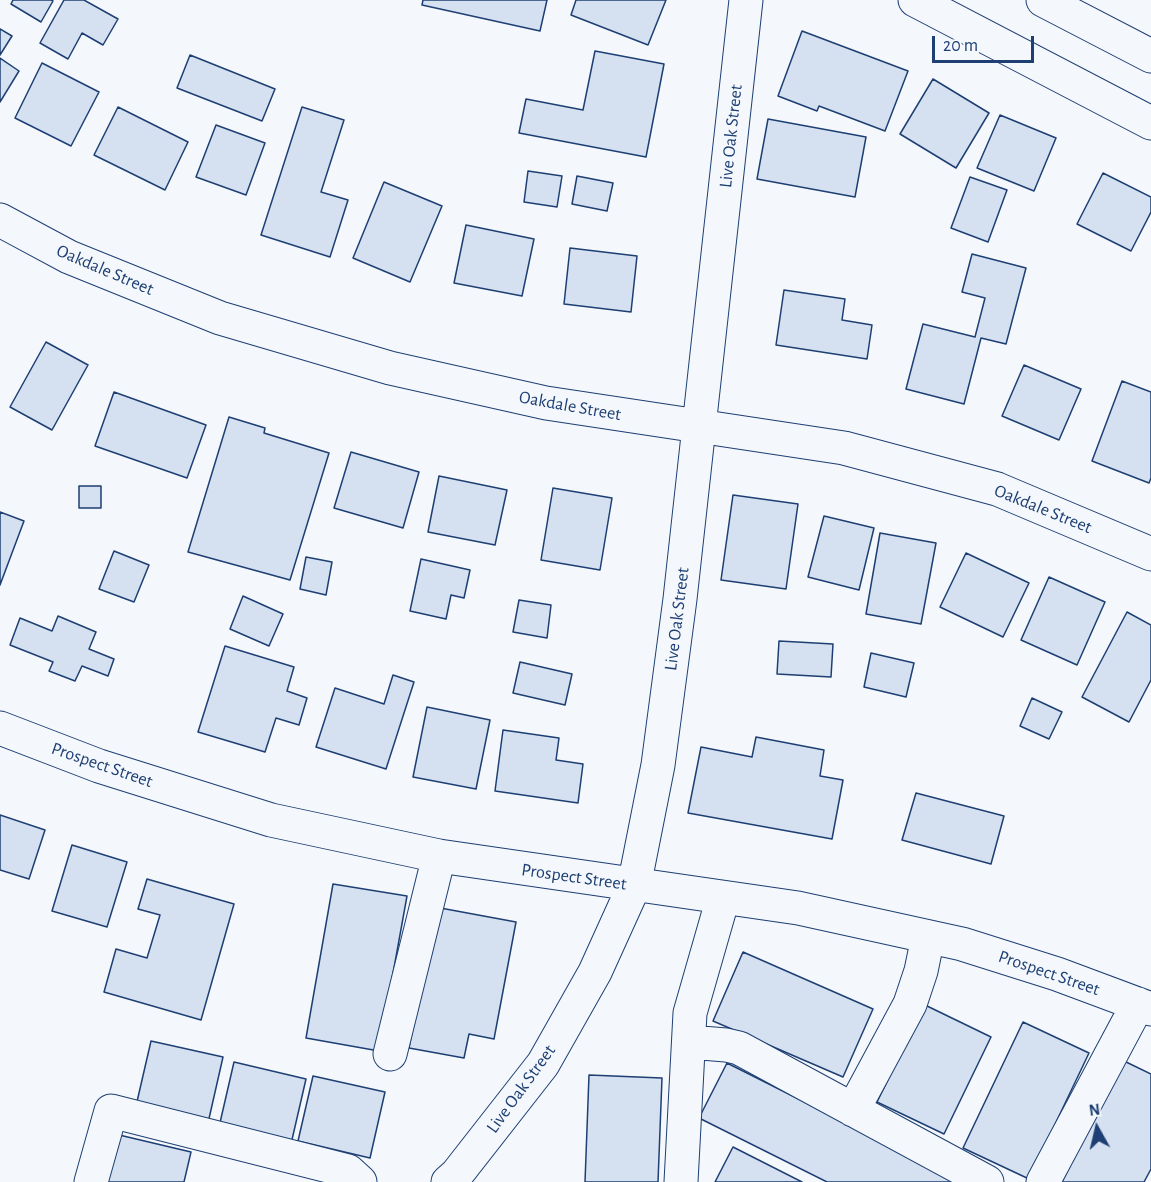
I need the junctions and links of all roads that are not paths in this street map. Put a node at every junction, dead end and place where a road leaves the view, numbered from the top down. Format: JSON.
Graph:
{"nodes":[{"id":1,"x":746,"y":0,"type":"edge"},
{"id":2,"x":915,"y":0,"type":"edge"},
{"id":3,"x":1043,"y":0,"type":"edge"},
{"id":4,"x":1151,"y":56,"type":"edge"},
{"id":5,"x":1151,"y":123,"type":"edge"},
{"id":6,"x":0,"y":220,"type":"edge"},
{"id":7,"x":700,"y":427,"type":"junction"},
{"id":8,"x":1151,"y":554,"type":"edge"},
{"id":9,"x":0,"y":728,"type":"edge"},
{"id":10,"x":439,"y":856,"type":"junction"},
{"id":11,"x":634,"y":885,"type":"junction"},
{"id":12,"x":723,"y":898,"type":"junction"},
{"id":13,"x":928,"y":937,"type":"junction"},
{"id":14,"x":1144,"y":1006,"type":"edge"},
{"id":15,"x":689,"y":1042,"type":"junction"},
{"id":16,"x":390,"y":1054,"type":"dead end"},
{"id":17,"x":853,"y":1110,"type":"junction"},
{"id":18,"x":91,"y":1182,"type":"edge"},
{"id":19,"x":360,"y":1182,"type":"edge"},
{"id":20,"x":448,"y":1182,"type":"edge"},
{"id":21,"x":681,"y":1182,"type":"edge"},
{"id":22,"x":987,"y":1182,"type":"edge"},
{"id":23,"x":1043,"y":1182,"type":"edge"}],
"edges":[{"from":1,"to":7,"type":"street","name":"Live Oak Street"},
{"from":2,"to":5,"type":"street"},
{"from":3,"to":4,"type":"street"},
{"from":6,"to":7,"type":"street","name":"Oakdale Street"},
{"from":7,"to":8,"type":"street","name":"Oakdale Street"},
{"from":7,"to":11,"type":"street","name":"Live Oak Street"},
{"from":9,"to":10,"type":"street","name":"Prospect Street"},
{"from":10,"to":11,"type":"street","name":"Prospect Street"},
{"from":10,"to":16,"type":"street"},
{"from":11,"to":12,"type":"street","name":"Prospect Street"},
{"from":11,"to":20,"type":"street","name":"Live Oak Street"},
{"from":12,"to":13,"type":"street","name":"Prospect Street"},
{"from":12,"to":15,"type":"street"},
{"from":13,"to":14,"type":"street","name":"Prospect Street"},
{"from":13,"to":17,"type":"street"},
{"from":14,"to":23,"type":"street"},
{"from":15,"to":17,"type":"street"},
{"from":15,"to":21,"type":"street"},
{"from":17,"to":22,"type":"street"},
{"from":18,"to":19,"type":"street"}]}
